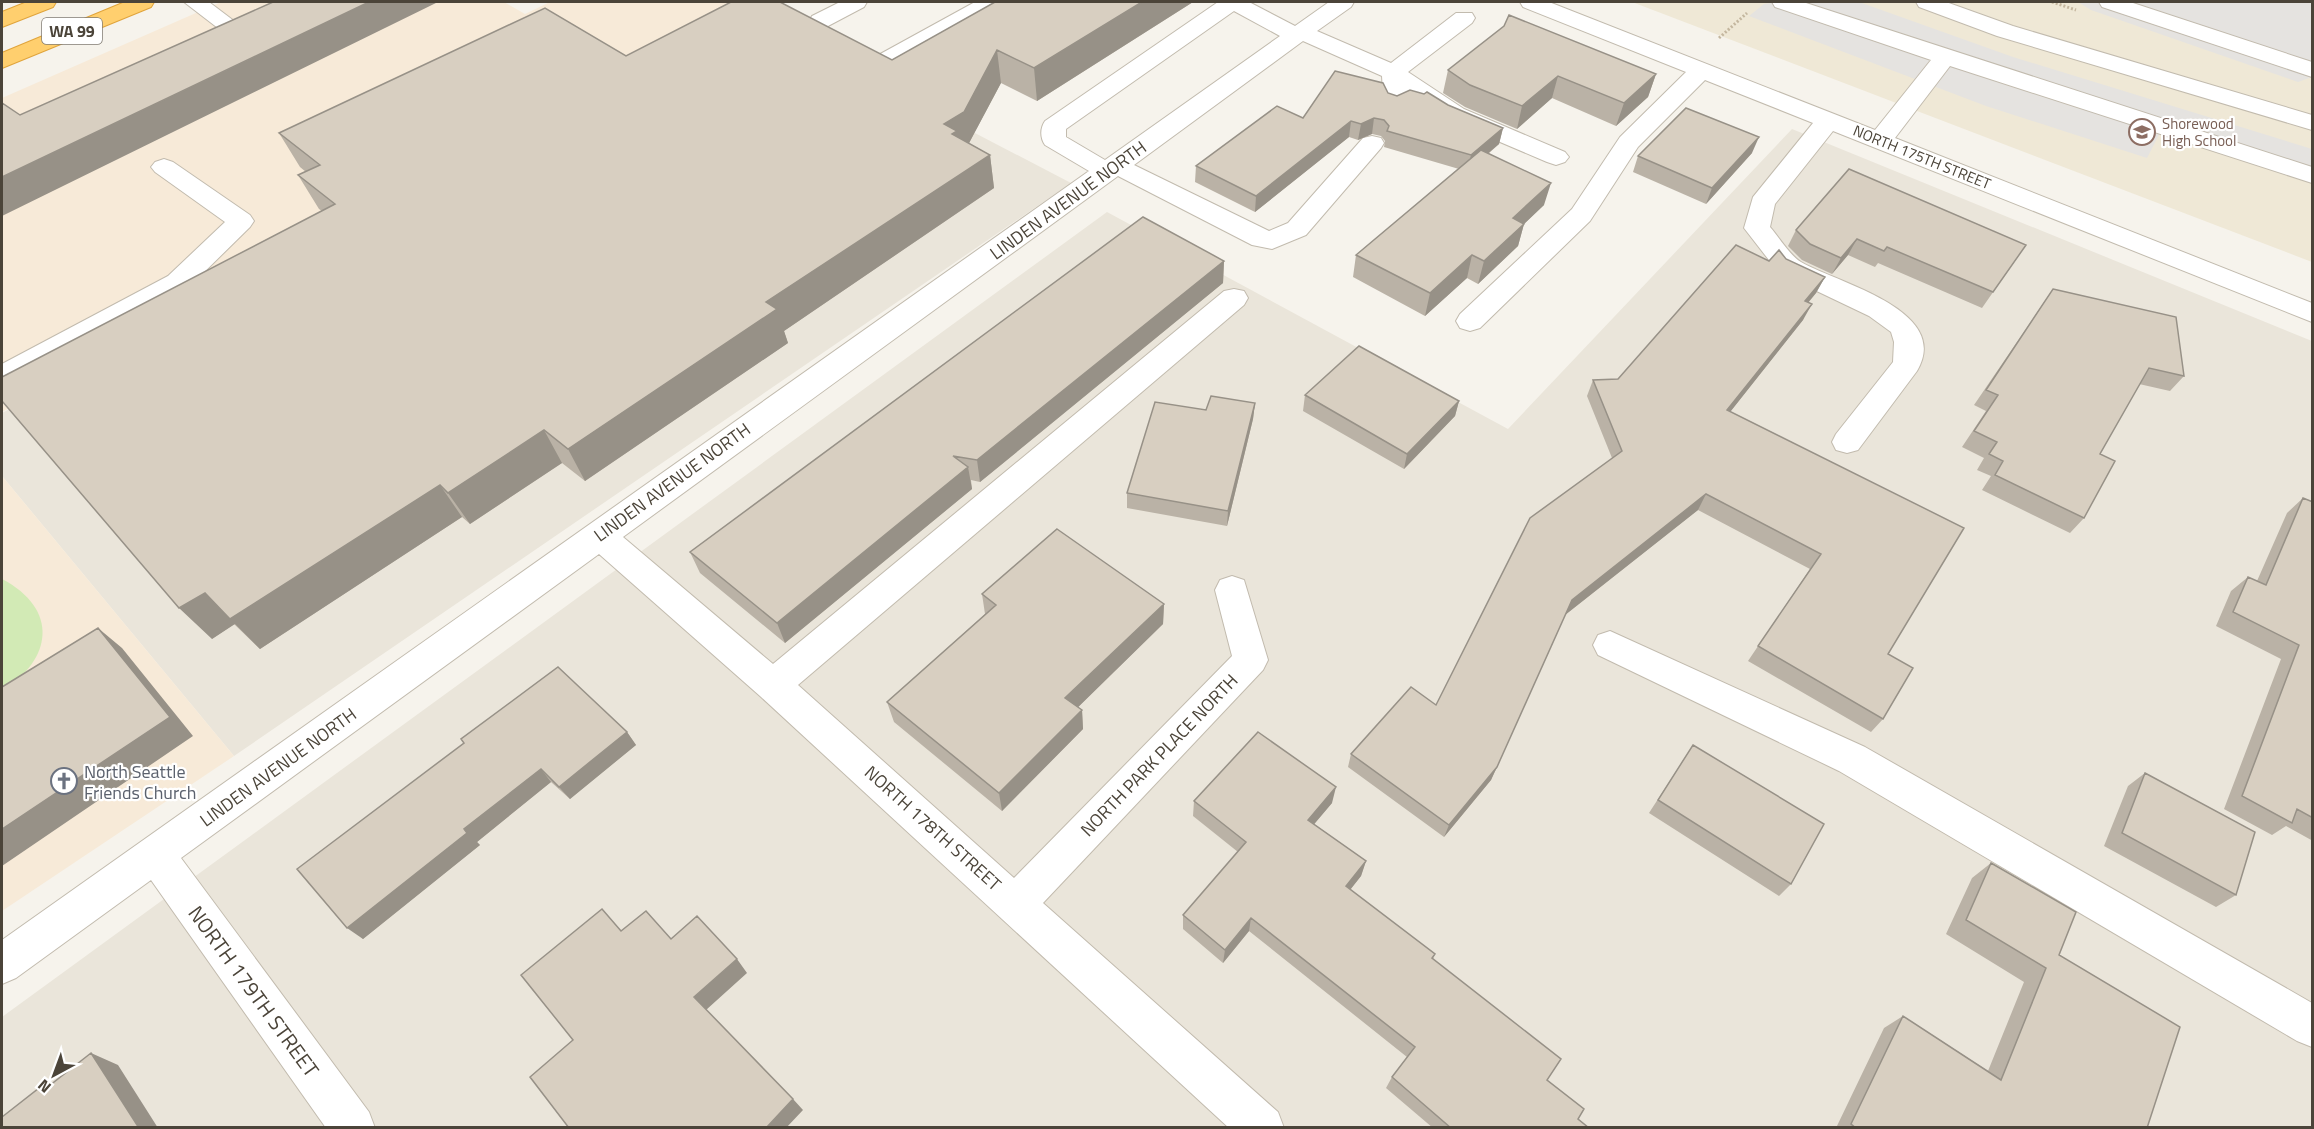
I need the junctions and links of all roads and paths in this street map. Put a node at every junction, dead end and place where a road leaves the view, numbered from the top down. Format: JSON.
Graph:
{"nodes":[{"id":1,"x":45,"y":2,"type":"edge"},
{"id":2,"x":143,"y":2,"type":"edge"},
{"id":3,"x":195,"y":2,"type":"edge"},
{"id":4,"x":856,"y":2,"type":"edge"},
{"id":5,"x":990,"y":2,"type":"edge"},
{"id":6,"x":1232,"y":2,"type":"edge"},
{"id":7,"x":1343,"y":2,"type":"edge"},
{"id":8,"x":1531,"y":2,"type":"edge"},
{"id":9,"x":1783,"y":2,"type":"edge"},
{"id":10,"x":1927,"y":2,"type":"edge"},
{"id":11,"x":2110,"y":2,"type":"edge"},
{"id":12,"x":1749,"y":11,"type":"dead end"},
{"id":13,"x":1464,"y":18,"type":"dead end"},
{"id":14,"x":2,"y":20,"type":"edge"},
{"id":15,"x":820,"y":21,"type":"edge"},
{"id":16,"x":231,"y":27,"type":"edge"},
{"id":17,"x":1298,"y":34,"type":"junction"},
{"id":18,"x":1716,"y":40,"type":"dead end"},
{"id":19,"x":1945,"y":57,"type":"junction"},
{"id":20,"x":2,"y":61,"type":"edge"},
{"id":21,"x":881,"y":63,"type":"edge"},
{"id":22,"x":1703,"y":69,"type":"junction"},
{"id":23,"x":2313,"y":70,"type":"edge"},
{"id":24,"x":1394,"y":72,"type":"junction"},
{"id":25,"x":1395,"y":103,"type":"edge"},
{"id":26,"x":1829,"y":120,"type":"junction"},
{"id":27,"x":2313,"y":123,"type":"edge"},
{"id":28,"x":1880,"y":140,"type":"junction"},
{"id":29,"x":1372,"y":144,"type":"edge"},
{"id":30,"x":1556,"y":157,"type":"dead end"},
{"id":31,"x":164,"y":167,"type":"dead end"},
{"id":32,"x":1112,"y":169,"type":"junction"},
{"id":33,"x":2313,"y":175,"type":"edge"},
{"id":34,"x":1234,"y":298,"type":"dead end"},
{"id":35,"x":2313,"y":313,"type":"edge"},
{"id":36,"x":1470,"y":321,"type":"dead end"},
{"id":37,"x":2,"y":377,"type":"edge"},
{"id":38,"x":1847,"y":442,"type":"dead end"},
{"id":39,"x":599,"y":535,"type":"junction"},
{"id":40,"x":1232,"y":590,"type":"dead end"},
{"id":41,"x":1610,"y":645,"type":"dead end"},
{"id":42,"x":773,"y":685,"type":"junction"},
{"id":43,"x":156,"y":855,"type":"junction"},
{"id":44,"x":1017,"y":903,"type":"junction"},
{"id":45,"x":2,"y":964,"type":"edge"},
{"id":46,"x":2313,"y":1026,"type":"edge"},
{"id":47,"x":353,"y":1128,"type":"edge"},
{"id":48,"x":1262,"y":1128,"type":"edge"}],
"edges":[{"from":1,"to":14,"type":"highway","number":"WA 99"},
{"from":2,"to":20,"type":"highway","number":"WA 99"},
{"from":3,"to":16,"type":"street"},
{"from":4,"to":15,"type":"street"},
{"from":5,"to":21,"type":"street"},
{"from":6,"to":17,"type":"street"},
{"from":6,"to":32,"type":"street"},
{"from":7,"to":17,"type":"street","name":"LINDEN AVENUE NORTH"},
{"from":8,"to":22,"type":"street","name":"NORTH 175TH STREET"},
{"from":9,"to":19,"type":"street"},
{"from":10,"to":27,"type":"street"},
{"from":11,"to":23,"type":"street"},
{"from":12,"to":18,"type":"path"},
{"from":13,"to":24,"type":"street"},
{"from":17,"to":24,"type":"street"},
{"from":17,"to":32,"type":"street","name":"LINDEN AVENUE NORTH"},
{"from":19,"to":28,"type":"street"},
{"from":19,"to":33,"type":"street"},
{"from":22,"to":26,"type":"street","name":"NORTH 175TH STREET"},
{"from":22,"to":36,"type":"street"},
{"from":24,"to":25,"type":"street"},
{"from":24,"to":30,"type":"street"},
{"from":26,"to":28,"type":"street","name":"NORTH 175TH STREET"},
{"from":26,"to":38,"type":"street"},
{"from":28,"to":35,"type":"street","name":"NORTH 175TH STREET"},
{"from":29,"to":32,"type":"street"},
{"from":31,"to":37,"type":"street"},
{"from":32,"to":39,"type":"street","name":"LINDEN AVENUE NORTH"},
{"from":34,"to":42,"type":"street"},
{"from":39,"to":42,"type":"street","name":"NORTH 178TH STREET"},
{"from":39,"to":43,"type":"street","name":"LINDEN AVENUE NORTH"},
{"from":40,"to":44,"type":"street","name":"NORTH PARK PLACE NORTH"},
{"from":41,"to":46,"type":"street"},
{"from":42,"to":44,"type":"street","name":"NORTH 178TH STREET"},
{"from":43,"to":45,"type":"street","name":"LINDEN AVENUE NORTH"},
{"from":43,"to":47,"type":"street","name":"NORTH 179TH STREET"},
{"from":44,"to":48,"type":"street","name":"NORTH 178TH STREET"}]}
